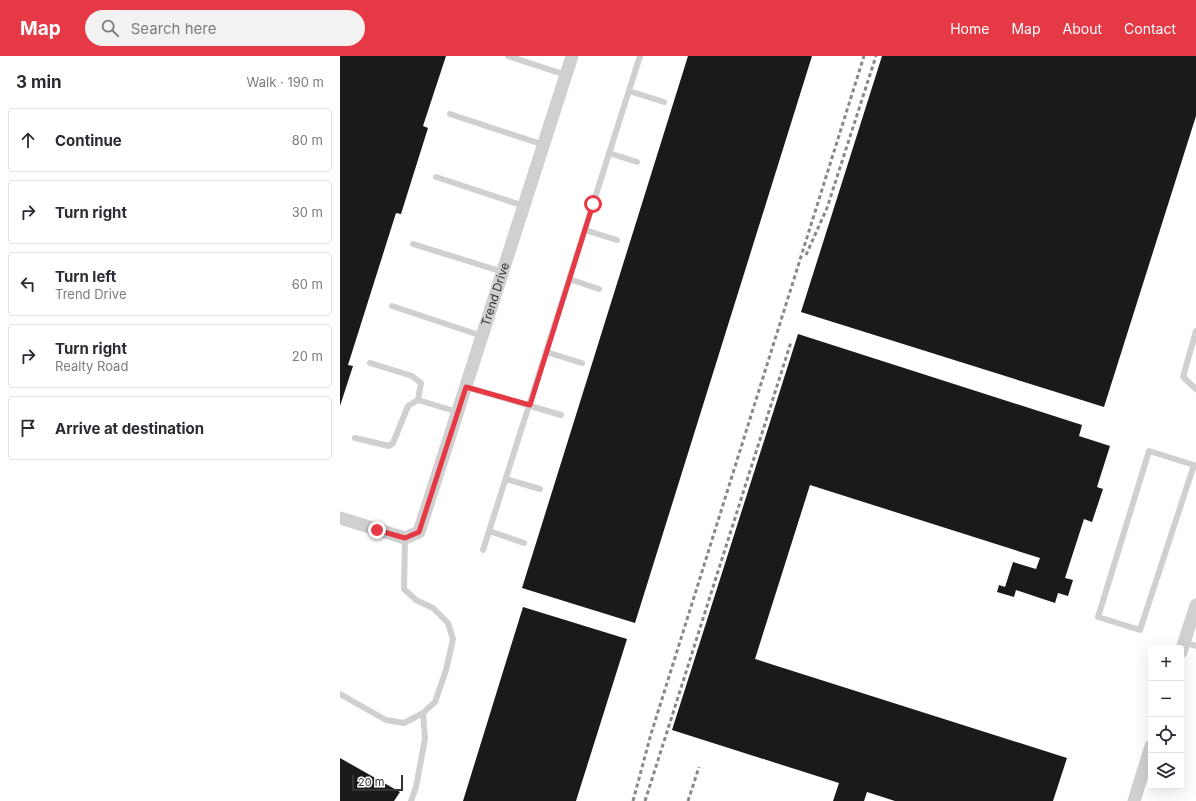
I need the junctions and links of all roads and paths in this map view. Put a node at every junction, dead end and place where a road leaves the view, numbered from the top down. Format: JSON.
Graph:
{"nodes":[{"id":1,"x":508,"y":56,"type":"edge"},
{"id":2,"x":572,"y":56,"type":"edge"},
{"id":3,"x":640,"y":56,"type":"edge"},
{"id":4,"x":566,"y":75,"type":"junction"},
{"id":5,"x":629,"y":91,"type":"junction"},
{"id":6,"x":664,"y":102,"type":"dead end"},
{"id":7,"x":450,"y":114,"type":"dead end"},
{"id":8,"x":544,"y":145,"type":"junction"},
{"id":9,"x":609,"y":153,"type":"junction"},
{"id":10,"x":637,"y":162,"type":"dead end"},
{"id":11,"x":436,"y":177,"type":"dead end"},
{"id":12,"x":524,"y":206,"type":"junction"},
{"id":13,"x":585,"y":230,"type":"junction"},
{"id":14,"x":617,"y":240,"type":"dead end"},
{"id":15,"x":413,"y":244,"type":"dead end"},
{"id":16,"x":503,"y":272,"type":"junction"},
{"id":17,"x":570,"y":279,"type":"junction"},
{"id":18,"x":599,"y":289,"type":"dead end"},
{"id":19,"x":392,"y":306,"type":"dead end"},
{"id":20,"x":1196,"y":331,"type":"edge"},
{"id":21,"x":482,"y":336,"type":"junction"},
{"id":22,"x":546,"y":352,"type":"junction"},
{"id":23,"x":370,"y":363,"type":"dead end"},
{"id":24,"x":582,"y":363,"type":"dead end"},
{"id":25,"x":466,"y":387,"type":"junction"},
{"id":26,"x":1196,"y":390,"type":"edge"},
{"id":27,"x":418,"y":400,"type":"junction"},
{"id":28,"x":530,"y":405,"type":"junction"},
{"id":29,"x":458,"y":412,"type":"junction"},
{"id":30,"x":561,"y":414,"type":"dead end"},
{"id":31,"x":355,"y":438,"type":"dead end"},
{"id":32,"x":1195,"y":465,"type":"edge"},
{"id":33,"x":506,"y":479,"type":"junction"},
{"id":34,"x":540,"y":489,"type":"dead end"},
{"id":35,"x":340,"y":518,"type":"edge"},
{"id":36,"x":489,"y":531,"type":"junction"},
{"id":37,"x":405,"y":538,"type":"junction"},
{"id":38,"x":524,"y":543,"type":"dead end"},
{"id":39,"x":483,"y":550,"type":"dead end"},
{"id":40,"x":1196,"y":605,"type":"edge"},
{"id":41,"x":1187,"y":647,"type":"edge"},
{"id":42,"x":340,"y":694,"type":"edge"},
{"id":43,"x":423,"y":713,"type":"junction"},
{"id":44,"x":1149,"y":753,"type":"edge"},
{"id":45,"x":411,"y":801,"type":"edge"},
{"id":46,"x":1134,"y":801,"type":"edge"}],
"edges":[{"from":1,"to":4,"type":"lane"},
{"from":2,"to":4,"type":"street","name":"Trend Drive"},
{"from":3,"to":5,"type":"lane"},
{"from":4,"to":8,"type":"street","name":"Trend Drive"},
{"from":5,"to":6,"type":"lane"},
{"from":5,"to":9,"type":"lane"},
{"from":7,"to":8,"type":"lane"},
{"from":8,"to":12,"type":"street","name":"Trend Drive"},
{"from":9,"to":10,"type":"lane"},
{"from":9,"to":13,"type":"lane"},
{"from":11,"to":12,"type":"lane"},
{"from":12,"to":16,"type":"street","name":"Trend Drive"},
{"from":13,"to":14,"type":"lane"},
{"from":13,"to":17,"type":"lane"},
{"from":15,"to":16,"type":"lane"},
{"from":16,"to":21,"type":"street","name":"Trend Drive"},
{"from":17,"to":18,"type":"lane"},
{"from":17,"to":22,"type":"lane"},
{"from":19,"to":21,"type":"lane"},
{"from":20,"to":26,"type":"lane"},
{"from":21,"to":25,"type":"street","name":"Trend Drive"},
{"from":22,"to":24,"type":"lane"},
{"from":22,"to":28,"type":"lane"},
{"from":23,"to":27,"type":"lane"},
{"from":25,"to":28,"type":"lane"},
{"from":25,"to":29,"type":"street","name":"Trend Drive"},
{"from":27,"to":29,"type":"lane"},
{"from":27,"to":31,"type":"lane"},
{"from":28,"to":30,"type":"lane"},
{"from":28,"to":33,"type":"lane"},
{"from":29,"to":37,"type":"street","name":"Trend Drive"},
{"from":32,"to":32,"type":"lane"},
{"from":33,"to":34,"type":"lane"},
{"from":33,"to":36,"type":"lane"},
{"from":35,"to":37,"type":"street"},
{"from":36,"to":38,"type":"lane"},
{"from":36,"to":39,"type":"lane"},
{"from":37,"to":43,"type":"lane"},
{"from":40,"to":41,"type":"street"},
{"from":42,"to":43,"type":"lane"},
{"from":43,"to":45,"type":"lane"},
{"from":44,"to":46,"type":"street"}]}
